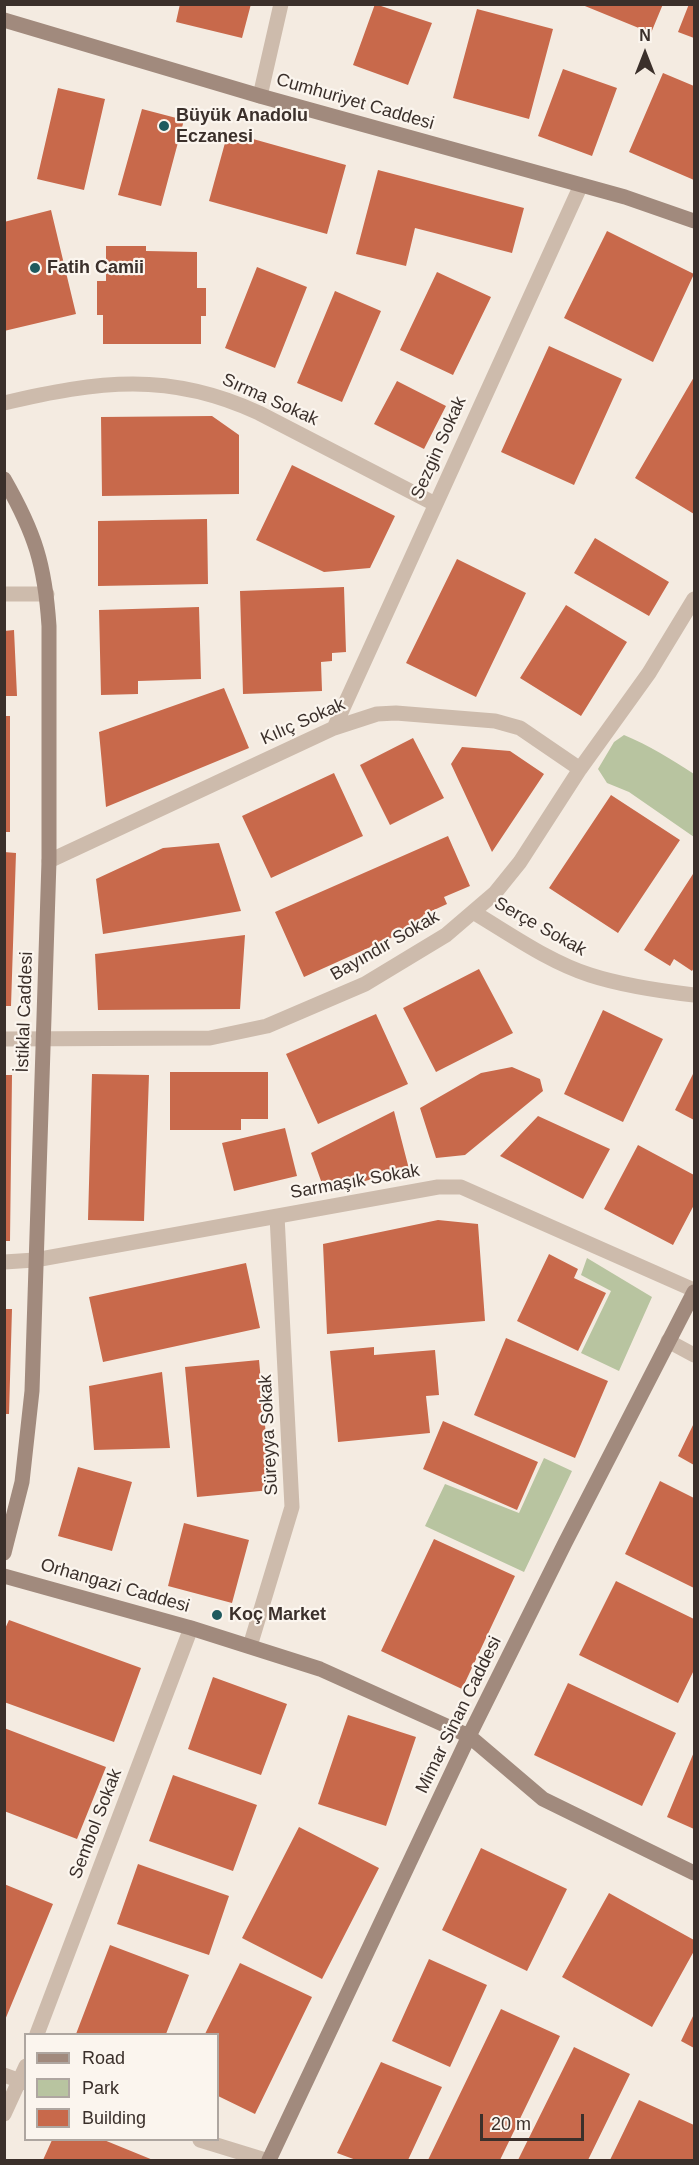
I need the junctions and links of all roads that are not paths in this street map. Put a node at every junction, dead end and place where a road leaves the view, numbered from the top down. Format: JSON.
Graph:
{"nodes":[{"id":1,"x":281,"y":4,"type":"edge"},
{"id":2,"x":4,"y":20,"type":"edge"},
{"id":3,"x":260,"y":96,"type":"junction"},
{"id":4,"x":581,"y":185,"type":"junction"},
{"id":5,"x":694,"y":221,"type":"edge"},
{"id":6,"x":4,"y":404,"type":"edge"},
{"id":7,"x":4,"y":479,"type":"edge"},
{"id":8,"x":435,"y":504,"type":"junction"},
{"id":9,"x":4,"y":594,"type":"edge"},
{"id":10,"x":47,"y":594,"type":"junction"},
{"id":11,"x":694,"y":599,"type":"edge"},
{"id":12,"x":334,"y":728,"type":"junction"},
{"id":13,"x":580,"y":770,"type":"junction"},
{"id":14,"x":49,"y":861,"type":"junction"},
{"id":15,"x":473,"y":912,"type":"junction"},
{"id":16,"x":694,"y":995,"type":"edge"},
{"id":17,"x":4,"y":1039,"type":"edge"},
{"id":18,"x":44,"y":1040,"type":"junction"},
{"id":19,"x":277,"y":1216,"type":"junction"},
{"id":20,"x":34,"y":1260,"type":"junction"},
{"id":21,"x":4,"y":1262,"type":"edge"},
{"id":22,"x":694,"y":1291,"type":"edge"},
{"id":23,"x":668,"y":1341,"type":"junction"},
{"id":24,"x":694,"y":1355,"type":"edge"},
{"id":25,"x":4,"y":1553,"type":"edge"},
{"id":26,"x":4,"y":1576,"type":"edge"},
{"id":27,"x":191,"y":1628,"type":"junction"},
{"id":28,"x":250,"y":1646,"type":"junction"},
{"id":29,"x":469,"y":1736,"type":"junction"},
{"id":30,"x":694,"y":1874,"type":"edge"},
{"id":31,"x":37,"y":2033,"type":"edge"},
{"id":32,"x":4,"y":2075,"type":"edge"},
{"id":33,"x":23,"y":2082,"type":"edge"},
{"id":34,"x":4,"y":2114,"type":"edge"},
{"id":35,"x":206,"y":2141,"type":"edge"},
{"id":36,"x":267,"y":2160,"type":"edge"}],
"edges":[{"from":1,"to":3,"type":"street"},
{"from":2,"to":3,"type":"street","name":"Cumhuriyet Caddesi"},
{"from":3,"to":4,"type":"street","name":"Cumhuriyet Caddesi"},
{"from":4,"to":5,"type":"street","name":"Cumhuriyet Caddesi"},
{"from":4,"to":8,"type":"street","name":"Sezgin Sokak"},
{"from":6,"to":8,"type":"street","name":"Sırma Sokak"},
{"from":7,"to":10,"type":"street","name":"İstiklal Caddesi"},
{"from":8,"to":12,"type":"street","name":"Sezgin Sokak"},
{"from":9,"to":10,"type":"street"},
{"from":10,"to":14,"type":"street","name":"İstiklal Caddesi"},
{"from":11,"to":13,"type":"street","name":"Bayındır Sokak"},
{"from":12,"to":13,"type":"street","name":"Kılıç Sokak"},
{"from":12,"to":14,"type":"street","name":"Kılıç Sokak"},
{"from":13,"to":15,"type":"street","name":"Bayındır Sokak"},
{"from":14,"to":18,"type":"street","name":"İstiklal Caddesi"},
{"from":15,"to":16,"type":"street","name":"Serçe Sokak"},
{"from":15,"to":18,"type":"street","name":"Bayındır Sokak"},
{"from":17,"to":18,"type":"street","name":"Bayındır Sokak"},
{"from":18,"to":20,"type":"street","name":"İstiklal Caddesi"},
{"from":19,"to":20,"type":"street","name":"Sarmaşık Sokak"},
{"from":19,"to":22,"type":"street","name":"Sarmaşık Sokak"},
{"from":19,"to":28,"type":"street","name":"Süreyya Sokak"},
{"from":20,"to":21,"type":"street","name":"Sarmaşık Sokak"},
{"from":20,"to":25,"type":"street","name":"İstiklal Caddesi"},
{"from":22,"to":23,"type":"street","name":"Mimar Sinan Caddesi"},
{"from":23,"to":24,"type":"street"},
{"from":23,"to":29,"type":"street","name":"Mimar Sinan Caddesi"},
{"from":26,"to":27,"type":"street","name":"Orhangazi Caddesi"},
{"from":27,"to":28,"type":"street","name":"Orhangazi Caddesi"},
{"from":27,"to":31,"type":"street","name":"Sembol Sokak"},
{"from":28,"to":29,"type":"street","name":"Orhangazi Caddesi"},
{"from":29,"to":30,"type":"street","name":"Orhangazi Caddesi"},
{"from":29,"to":36,"type":"street","name":"Mimar Sinan Caddesi"},
{"from":32,"to":33,"type":"street"},
{"from":33,"to":34,"type":"street"},
{"from":35,"to":36,"type":"street"}]}
